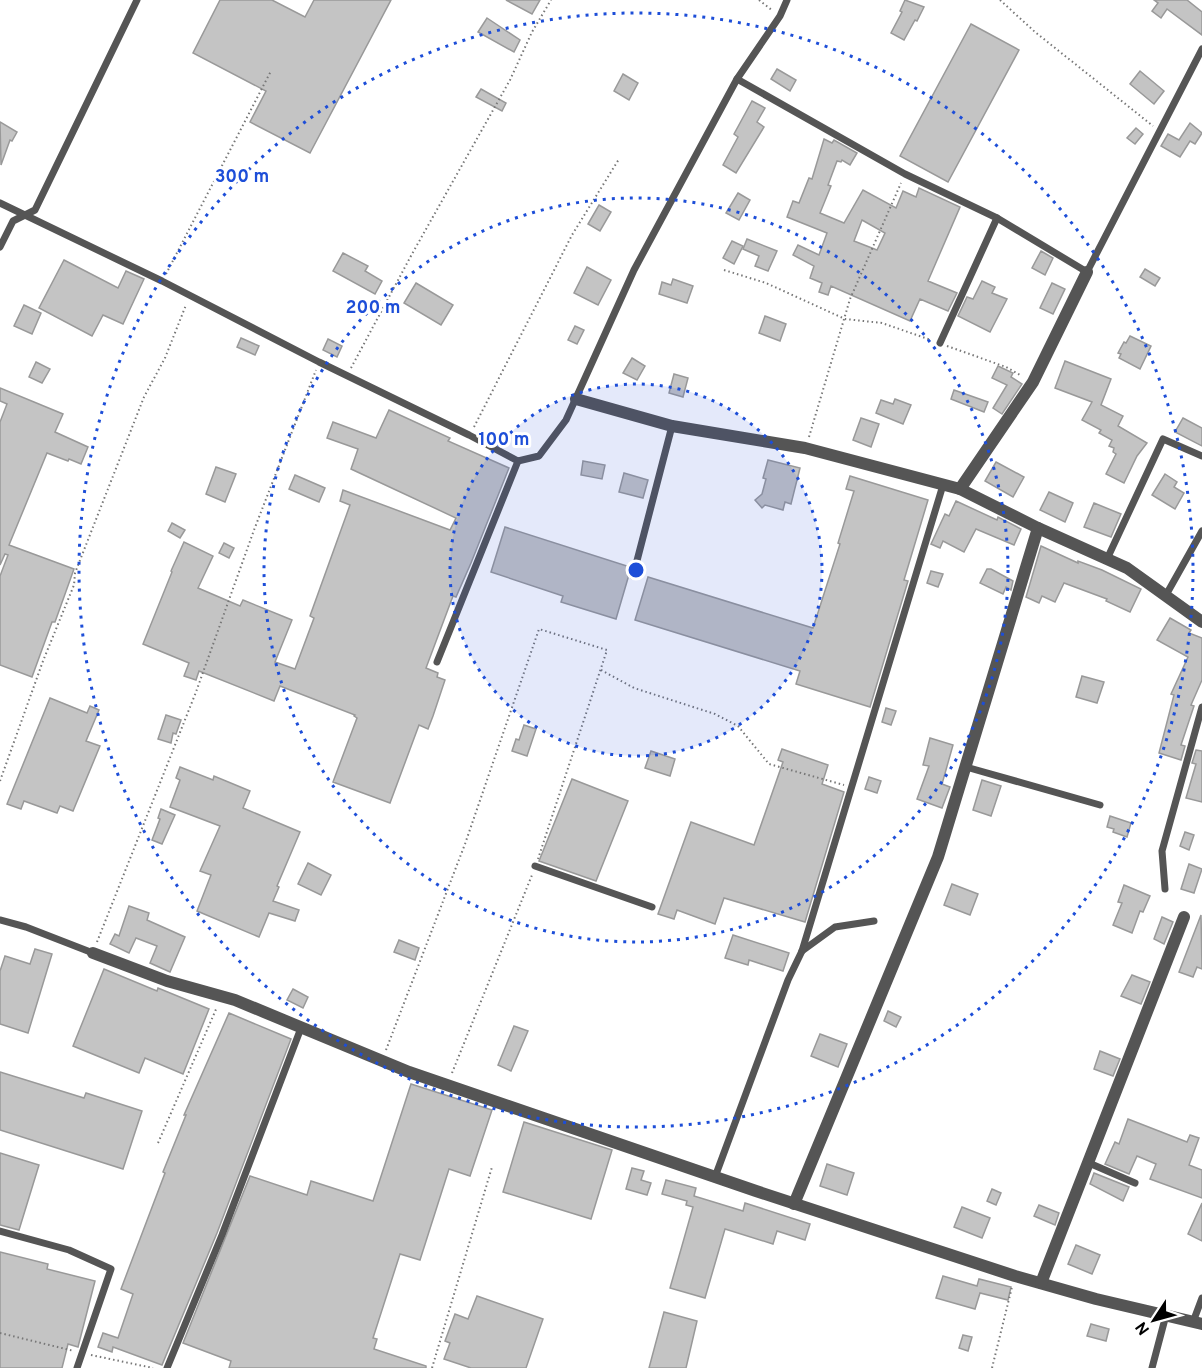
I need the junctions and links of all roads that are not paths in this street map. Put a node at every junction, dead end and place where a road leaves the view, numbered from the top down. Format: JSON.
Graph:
{"nodes":[{"id":1,"x":137,"y":0,"type":"edge"},
{"id":2,"x":787,"y":0,"type":"edge"},
{"id":3,"x":1202,"y":49,"type":"edge"},
{"id":4,"x":736,"y":79,"type":"junction"},
{"id":5,"x":0,"y":203,"type":"edge"},
{"id":6,"x":22,"y":215,"type":"junction"},
{"id":7,"x":997,"y":218,"type":"junction"},
{"id":8,"x":0,"y":247,"type":"edge"},
{"id":9,"x":1087,"y":272,"type":"junction"},
{"id":10,"x":940,"y":343,"type":"road end"},
{"id":11,"x":576,"y":399,"type":"junction"},
{"id":12,"x":672,"y":426,"type":"junction"},
{"id":13,"x":1202,"y":456,"type":"edge"},
{"id":14,"x":518,"y":461,"type":"junction"},
{"id":15,"x":943,"y":485,"type":"junction"},
{"id":16,"x":960,"y":489,"type":"junction"},
{"id":17,"x":1038,"y":528,"type":"junction"},
{"id":18,"x":1202,"y":531,"type":"edge"},
{"id":19,"x":1107,"y":559,"type":"junction"},
{"id":20,"x":633,"y":576,"type":"dead end"},
{"id":21,"x":1166,"y":595,"type":"junction"},
{"id":22,"x":1202,"y":622,"type":"edge"},
{"id":23,"x":437,"y":662,"type":"dead end"},
{"id":24,"x":1202,"y":707,"type":"edge"},
{"id":25,"x":966,"y":767,"type":"junction"},
{"id":26,"x":1100,"y":805,"type":"dead end"},
{"id":27,"x":535,"y":866,"type":"dead end"},
{"id":28,"x":1166,"y":889,"type":"dead end"},
{"id":29,"x":652,"y":907,"type":"dead end"},
{"id":30,"x":1184,"y":917,"type":"dead end"},
{"id":31,"x":0,"y":920,"type":"edge"},
{"id":32,"x":874,"y":921,"type":"dead end"},
{"id":33,"x":802,"y":951,"type":"junction"},
{"id":34,"x":93,"y":952,"type":"joint"},
{"id":35,"x":301,"y":1028,"type":"junction"},
{"id":36,"x":1089,"y":1162,"type":"junction"},
{"id":37,"x":715,"y":1177,"type":"junction"},
{"id":38,"x":1135,"y":1183,"type":"dead end"},
{"id":39,"x":794,"y":1204,"type":"junction"},
{"id":40,"x":0,"y":1231,"type":"edge"},
{"id":41,"x":1041,"y":1283,"type":"junction"},
{"id":42,"x":1202,"y":1298,"type":"edge"},
{"id":43,"x":1166,"y":1315,"type":"junction"},
{"id":44,"x":1198,"y":1323,"type":"edge"},
{"id":45,"x":76,"y":1368,"type":"edge"},
{"id":46,"x":167,"y":1368,"type":"edge"},
{"id":47,"x":1152,"y":1368,"type":"edge"}],
"edges":[{"from":1,"to":6,"type":"lane"},
{"from":2,"to":4,"type":"lane"},
{"from":3,"to":9,"type":"lane"},
{"from":4,"to":7,"type":"lane"},
{"from":4,"to":11,"type":"lane"},
{"from":5,"to":6,"type":"lane"},
{"from":6,"to":8,"type":"lane"},
{"from":6,"to":14,"type":"lane"},
{"from":7,"to":9,"type":"lane"},
{"from":7,"to":10,"type":"lane"},
{"from":9,"to":16,"type":"street"},
{"from":11,"to":12,"type":"street"},
{"from":11,"to":14,"type":"lane"},
{"from":12,"to":15,"type":"street"},
{"from":12,"to":20,"type":"lane"},
{"from":13,"to":19,"type":"lane"},
{"from":14,"to":23,"type":"lane"},
{"from":15,"to":16,"type":"street"},
{"from":15,"to":33,"type":"lane"},
{"from":16,"to":17,"type":"street"},
{"from":17,"to":19,"type":"street"},
{"from":17,"to":25,"type":"street"},
{"from":18,"to":21,"type":"lane"},
{"from":19,"to":21,"type":"street"},
{"from":21,"to":22,"type":"street"},
{"from":24,"to":28,"type":"lane"},
{"from":25,"to":26,"type":"lane"},
{"from":25,"to":39,"type":"street"},
{"from":27,"to":29,"type":"lane"},
{"from":30,"to":36,"type":"street"},
{"from":31,"to":34,"type":"lane"},
{"from":32,"to":33,"type":"lane"},
{"from":33,"to":37,"type":"lane"},
{"from":34,"to":35,"type":"street"},
{"from":35,"to":37,"type":"street"},
{"from":35,"to":46,"type":"lane"},
{"from":36,"to":38,"type":"lane"},
{"from":36,"to":41,"type":"street"},
{"from":37,"to":39,"type":"street"},
{"from":39,"to":41,"type":"street"},
{"from":40,"to":45,"type":"lane"},
{"from":41,"to":43,"type":"street"},
{"from":42,"to":44,"type":"lane"},
{"from":43,"to":44,"type":"street"},
{"from":43,"to":47,"type":"lane"}]}
